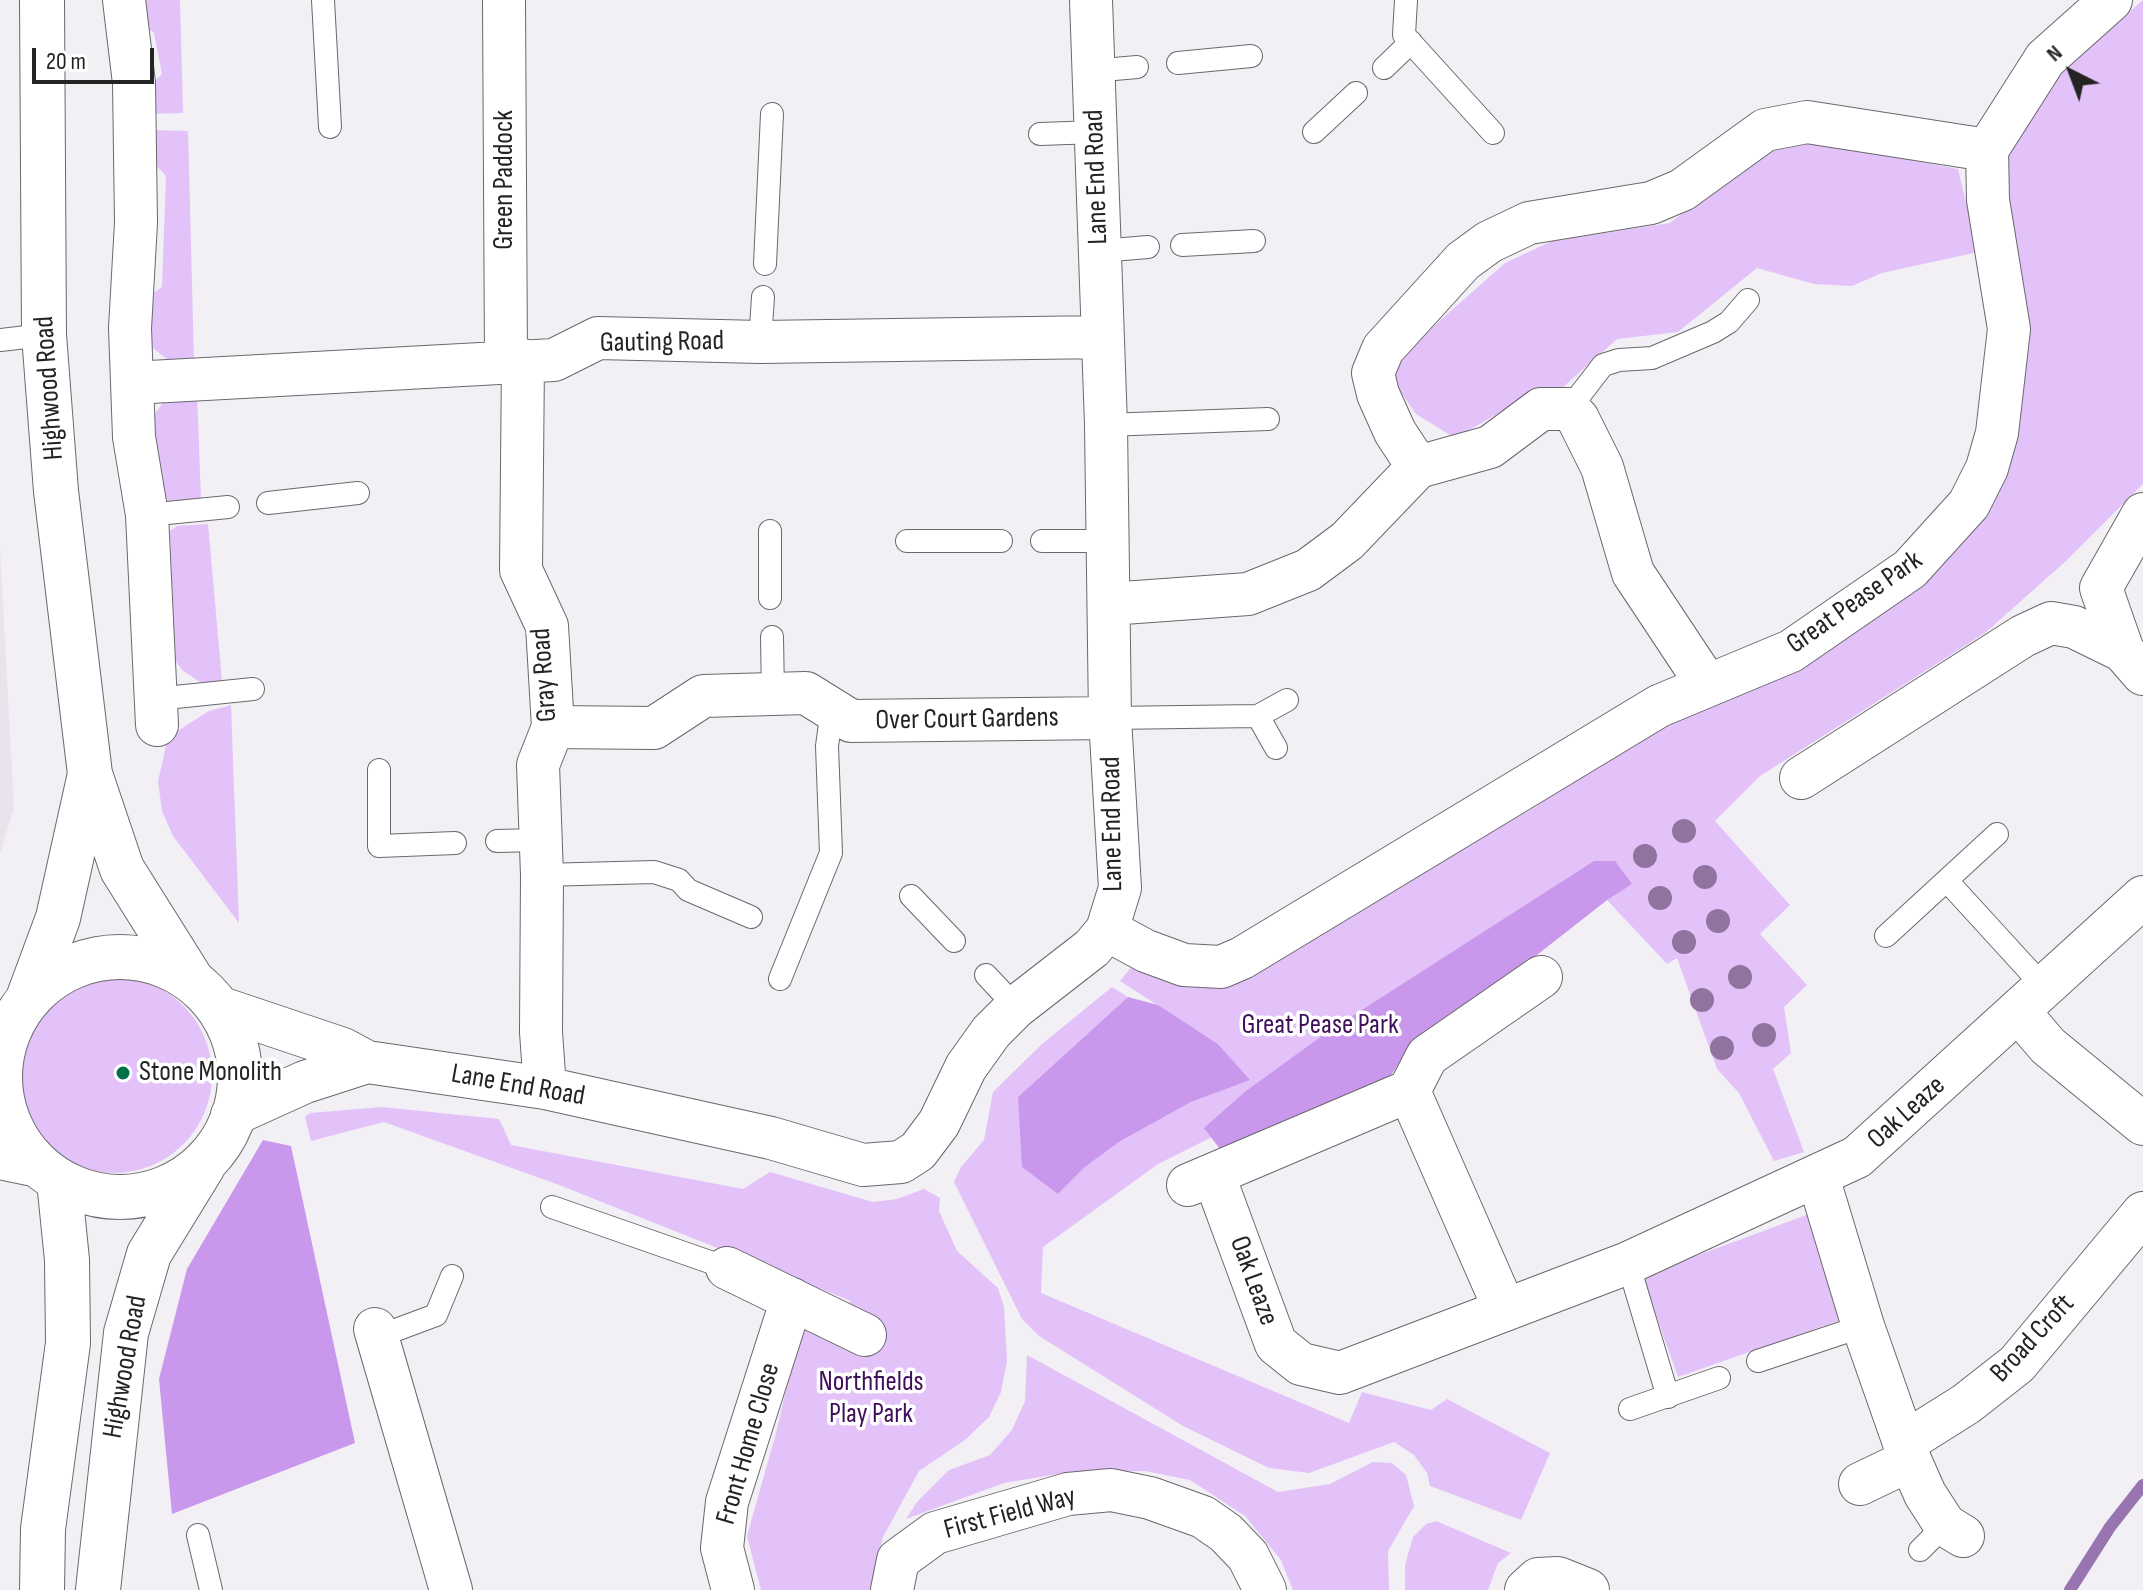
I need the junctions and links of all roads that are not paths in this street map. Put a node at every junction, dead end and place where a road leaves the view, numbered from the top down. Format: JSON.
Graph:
{"nodes":[{"id":1,"x":42,"y":0,"type":"edge"},
{"id":2,"x":124,"y":0,"type":"edge"},
{"id":3,"x":323,"y":0,"type":"edge"},
{"id":4,"x":504,"y":0,"type":"edge"},
{"id":5,"x":1091,"y":0,"type":"edge"},
{"id":6,"x":1406,"y":0,"type":"edge"},
{"id":7,"x":2111,"y":0,"type":"edge"},
{"id":8,"x":1411,"y":42,"type":"junction"},
{"id":9,"x":1251,"y":56,"type":"dead end"},
{"id":10,"x":1178,"y":63,"type":"dead end"},
{"id":11,"x":1137,"y":67,"type":"dead end"},
{"id":12,"x":1384,"y":68,"type":"dead end"},
{"id":13,"x":1092,"y":71,"type":"junction"},
{"id":14,"x":1356,"y":93,"type":"dead end"},
{"id":15,"x":772,"y":114,"type":"dead end"},
{"id":16,"x":330,"y":127,"type":"dead end"},
{"id":17,"x":1096,"y":132,"type":"junction"},
{"id":18,"x":1314,"y":132,"type":"dead end"},
{"id":19,"x":1493,"y":133,"type":"dead end"},
{"id":20,"x":1040,"y":134,"type":"dead end"},
{"id":21,"x":1987,"y":150,"type":"junction"},
{"id":22,"x":1254,"y":241,"type":"dead end"},
{"id":23,"x":1182,"y":245,"type":"dead end"},
{"id":24,"x":1148,"y":247,"type":"dead end"},
{"id":25,"x":1100,"y":251,"type":"junction"},
{"id":26,"x":765,"y":264,"type":"dead end"},
{"id":27,"x":763,"y":297,"type":"dead end"},
{"id":28,"x":1748,"y":300,"type":"dead end"},
{"id":29,"x":44,"y":335,"type":"junction"},
{"id":30,"x":1100,"y":337,"type":"junction"},
{"id":31,"x":0,"y":340,"type":"edge"},
{"id":32,"x":760,"y":342,"type":"junction"},
{"id":33,"x":515,"y":360,"type":"junction"},
{"id":34,"x":132,"y":383,"type":"junction"},
{"id":35,"x":1569,"y":409,"type":"junction"},
{"id":36,"x":1268,"y":419,"type":"dead end"},
{"id":37,"x":1106,"y":425,"type":"junction"},
{"id":38,"x":1418,"y":467,"type":"junction"},
{"id":39,"x":358,"y":493,"type":"dead end"},
{"id":40,"x":268,"y":503,"type":"dead end"},
{"id":41,"x":228,"y":507,"type":"dead end"},
{"id":42,"x":2143,"y":514,"type":"edge"},
{"id":43,"x":147,"y":515,"type":"junction"},
{"id":44,"x":770,"y":531,"type":"dead end"},
{"id":45,"x":907,"y":541,"type":"dead end"},
{"id":46,"x":1001,"y":541,"type":"dead end"},
{"id":47,"x":1042,"y":541,"type":"dead end"},
{"id":48,"x":1108,"y":541,"type":"junction"},
{"id":49,"x":770,"y":598,"type":"dead end"},
{"id":50,"x":1109,"y":604,"type":"junction"},
{"id":51,"x":772,"y":637,"type":"dead end"},
{"id":52,"x":2133,"y":662,"type":"edge"},
{"id":53,"x":1706,"y":683,"type":"junction"},
{"id":54,"x":253,"y":689,"type":"dead end"},
{"id":55,"x":773,"y":694,"type":"junction"},
{"id":56,"x":1287,"y":700,"type":"dead end"},
{"id":57,"x":832,"y":709,"type":"junction"},
{"id":58,"x":156,"y":712,"type":"joint"},
{"id":59,"x":1258,"y":716,"type":"junction"},
{"id":60,"x":1110,"y":718,"type":"junction"},
{"id":61,"x":553,"y":727,"type":"junction"},
{"id":62,"x":1276,"y":748,"type":"dead end"},
{"id":63,"x":379,"y":770,"type":"dead end"},
{"id":64,"x":90,"y":774,"type":"junction"},
{"id":65,"x":1801,"y":778,"type":"dead end"},
{"id":66,"x":1997,"y":834,"type":"dead end"},
{"id":67,"x":497,"y":841,"type":"dead end"},
{"id":68,"x":455,"y":843,"type":"dead end"},
{"id":69,"x":540,"y":857,"type":"junction"},
{"id":70,"x":1948,"y":882,"type":"junction"},
{"id":71,"x":911,"y":896,"type":"dead end"},
{"id":72,"x":2143,"y":897,"type":"edge"},
{"id":73,"x":751,"y":917,"type":"dead end"},
{"id":74,"x":1107,"y":930,"type":"junction"},
{"id":75,"x":1886,"y":936,"type":"dead end"},
{"id":76,"x":954,"y":941,"type":"dead end"},
{"id":77,"x":986,"y":975,"type":"dead end"},
{"id":78,"x":1541,"y":977,"type":"dead end"},
{"id":79,"x":780,"y":979,"type":"dead end"},
{"id":80,"x":205,"y":993,"type":"junction"},
{"id":81,"x":28,"y":999,"type":"junction"},
{"id":82,"x":2031,"y":999,"type":"junction"},
{"id":83,"x":1016,"y":1007,"type":"junction"},
{"id":84,"x":3,"y":1040,"type":"edge"},
{"id":85,"x":367,"y":1062,"type":"junction"},
{"id":86,"x":545,"y":1088,"type":"junction"},
{"id":87,"x":1409,"y":1091,"type":"junction"},
{"id":88,"x":232,"y":1115,"type":"junction"},
{"id":89,"x":2143,"y":1124,"type":"edge"},
{"id":90,"x":206,"y":1161,"type":"junction"},
{"id":91,"x":32,"y":1168,"type":"edge"},
{"id":92,"x":1818,"y":1177,"type":"junction"},
{"id":93,"x":552,"y":1207,"type":"dead end"},
{"id":94,"x":2143,"y":1213,"type":"edge"},
{"id":95,"x":1628,"y":1263,"type":"junction"},
{"id":96,"x":727,"y":1268,"type":"joint"},
{"id":97,"x":452,"y":1276,"type":"dead end"},
{"id":98,"x":792,"y":1299,"type":"junction"},
{"id":99,"x":1505,"y":1310,"type":"junction"},
{"id":100,"x":1863,"y":1326,"type":"junction"},
{"id":101,"x":376,"y":1333,"type":"joint"},
{"id":102,"x":865,"y":1335,"type":"dead end"},
{"id":103,"x":1758,"y":1361,"type":"dead end"},
{"id":104,"x":1719,"y":1378,"type":"dead end"},
{"id":105,"x":1668,"y":1397,"type":"junction"},
{"id":106,"x":1630,"y":1409,"type":"dead end"},
{"id":107,"x":1907,"y":1452,"type":"junction"},
{"id":108,"x":1860,"y":1484,"type":"dead end"},
{"id":109,"x":198,"y":1535,"type":"dead end"},
{"id":110,"x":1943,"y":1537,"type":"dead end"},
{"id":111,"x":42,"y":1590,"type":"edge"},
{"id":112,"x":98,"y":1590,"type":"edge"},
{"id":113,"x":211,"y":1590,"type":"edge"},
{"id":114,"x":451,"y":1590,"type":"edge"},
{"id":115,"x":733,"y":1590,"type":"edge"},
{"id":116,"x":892,"y":1590,"type":"edge"},
{"id":117,"x":1265,"y":1590,"type":"edge"},
{"id":118,"x":1526,"y":1590,"type":"edge"},
{"id":119,"x":1588,"y":1590,"type":"edge"}],
"edges":[{"from":1,"to":29,"type":"street","name":"Highwood Road"},
{"from":2,"to":34,"type":"street"},
{"from":3,"to":16,"type":"lane"},
{"from":4,"to":33,"type":"street","name":"Green Paddock"},
{"from":5,"to":13,"type":"street","name":"Lane End Road"},
{"from":6,"to":8,"type":"lane"},
{"from":7,"to":21,"type":"street"},
{"from":8,"to":12,"type":"lane"},
{"from":8,"to":19,"type":"lane"},
{"from":9,"to":10,"type":"lane"},
{"from":11,"to":13,"type":"lane"},
{"from":13,"to":17,"type":"street","name":"Lane End Road"},
{"from":14,"to":18,"type":"lane"},
{"from":15,"to":26,"type":"lane"},
{"from":17,"to":20,"type":"lane"},
{"from":17,"to":25,"type":"street","name":"Lane End Road"},
{"from":21,"to":38,"type":"street"},
{"from":21,"to":53,"type":"street","name":"Great Pease Park"},
{"from":22,"to":23,"type":"lane"},
{"from":24,"to":25,"type":"lane"},
{"from":25,"to":30,"type":"street","name":"Lane End Road"},
{"from":27,"to":32,"type":"lane"},
{"from":28,"to":35,"type":"lane"},
{"from":29,"to":31,"type":"lane"},
{"from":29,"to":64,"type":"street","name":"Highwood Road"},
{"from":30,"to":32,"type":"street","name":"Gauting Road"},
{"from":30,"to":37,"type":"street","name":"Lane End Road"},
{"from":32,"to":33,"type":"street","name":"Gauting Road"},
{"from":33,"to":34,"type":"street","name":"Gauting Road"},
{"from":33,"to":61,"type":"street","name":"Gray Road"},
{"from":34,"to":43,"type":"street"},
{"from":35,"to":38,"type":"street"},
{"from":35,"to":53,"type":"street"},
{"from":36,"to":37,"type":"lane"},
{"from":37,"to":48,"type":"street","name":"Lane End Road"},
{"from":38,"to":50,"type":"street"},
{"from":39,"to":40,"type":"lane"},
{"from":41,"to":43,"type":"lane"},
{"from":42,"to":52,"type":"street"},
{"from":43,"to":58,"type":"street"},
{"from":44,"to":49,"type":"lane"},
{"from":45,"to":46,"type":"lane"},
{"from":47,"to":48,"type":"lane"},
{"from":48,"to":50,"type":"street","name":"Lane End Road"},
{"from":50,"to":60,"type":"street","name":"Lane End Road"},
{"from":51,"to":55,"type":"lane"},
{"from":52,"to":65,"type":"street"},
{"from":53,"to":74,"type":"street","name":"Great Pease Park"},
{"from":54,"to":58,"type":"lane"},
{"from":55,"to":57,"type":"street","name":"Over Court Gardens"},
{"from":55,"to":61,"type":"street","name":"Over Court Gardens"},
{"from":56,"to":59,"type":"lane"},
{"from":57,"to":60,"type":"street","name":"Over Court Gardens"},
{"from":57,"to":79,"type":"lane"},
{"from":59,"to":60,"type":"lane"},
{"from":59,"to":62,"type":"lane"},
{"from":60,"to":74,"type":"street","name":"Lane End Road"},
{"from":61,"to":69,"type":"street","name":"Gray Road"},
{"from":63,"to":68,"type":"lane"},
{"from":64,"to":80,"type":"street","name":"Highwood Road"},
{"from":64,"to":81,"type":"street","name":"Highwood Road"},
{"from":66,"to":70,"type":"lane"},
{"from":67,"to":69,"type":"lane"},
{"from":69,"to":73,"type":"lane"},
{"from":69,"to":86,"type":"street","name":"Gray Road"},
{"from":70,"to":75,"type":"lane"},
{"from":70,"to":82,"type":"lane"},
{"from":71,"to":76,"type":"lane"},
{"from":72,"to":82,"type":"street","name":"Oak Leaze"},
{"from":74,"to":83,"type":"street","name":"Lane End Road"},
{"from":77,"to":83,"type":"lane"},
{"from":78,"to":87,"type":"street"},
{"from":80,"to":81,"type":"street"},
{"from":80,"to":85,"type":"street","name":"Lane End Road"},
{"from":80,"to":88,"type":"street"},
{"from":81,"to":84,"type":"street"},
{"from":82,"to":89,"type":"street"},
{"from":82,"to":92,"type":"street","name":"Oak Leaze"},
{"from":83,"to":86,"type":"street","name":"Lane End Road"},
{"from":84,"to":91,"type":"street"},
{"from":85,"to":86,"type":"street","name":"Lane End Road"},
{"from":85,"to":88,"type":"street","name":"Lane End Road"},
{"from":87,"to":99,"type":"street"},
{"from":87,"to":99,"type":"street","name":"Oak Leaze"},
{"from":88,"to":90,"type":"street"},
{"from":90,"to":91,"type":"street"},
{"from":90,"to":112,"type":"street","name":"Highwood Road"},
{"from":91,"to":111,"type":"street","name":"Highwood Road"},
{"from":92,"to":95,"type":"street","name":"Oak Leaze"},
{"from":92,"to":100,"type":"street"},
{"from":93,"to":96,"type":"lane"},
{"from":94,"to":107,"type":"street","name":"Broad Croft"},
{"from":95,"to":99,"type":"street","name":"Oak Leaze"},
{"from":95,"to":105,"type":"lane"},
{"from":96,"to":98,"type":"street"},
{"from":97,"to":101,"type":"lane"},
{"from":98,"to":102,"type":"street"},
{"from":98,"to":115,"type":"street","name":"Front Home Close"},
{"from":100,"to":103,"type":"lane"},
{"from":100,"to":107,"type":"street"},
{"from":101,"to":114,"type":"street"},
{"from":104,"to":105,"type":"lane"},
{"from":105,"to":106,"type":"lane"},
{"from":107,"to":108,"type":"street","name":"Broad Croft"},
{"from":107,"to":110,"type":"street"},
{"from":109,"to":113,"type":"lane"},
{"from":116,"to":117,"type":"street","name":"First Field Way"},
{"from":118,"to":119,"type":"street"}]}
